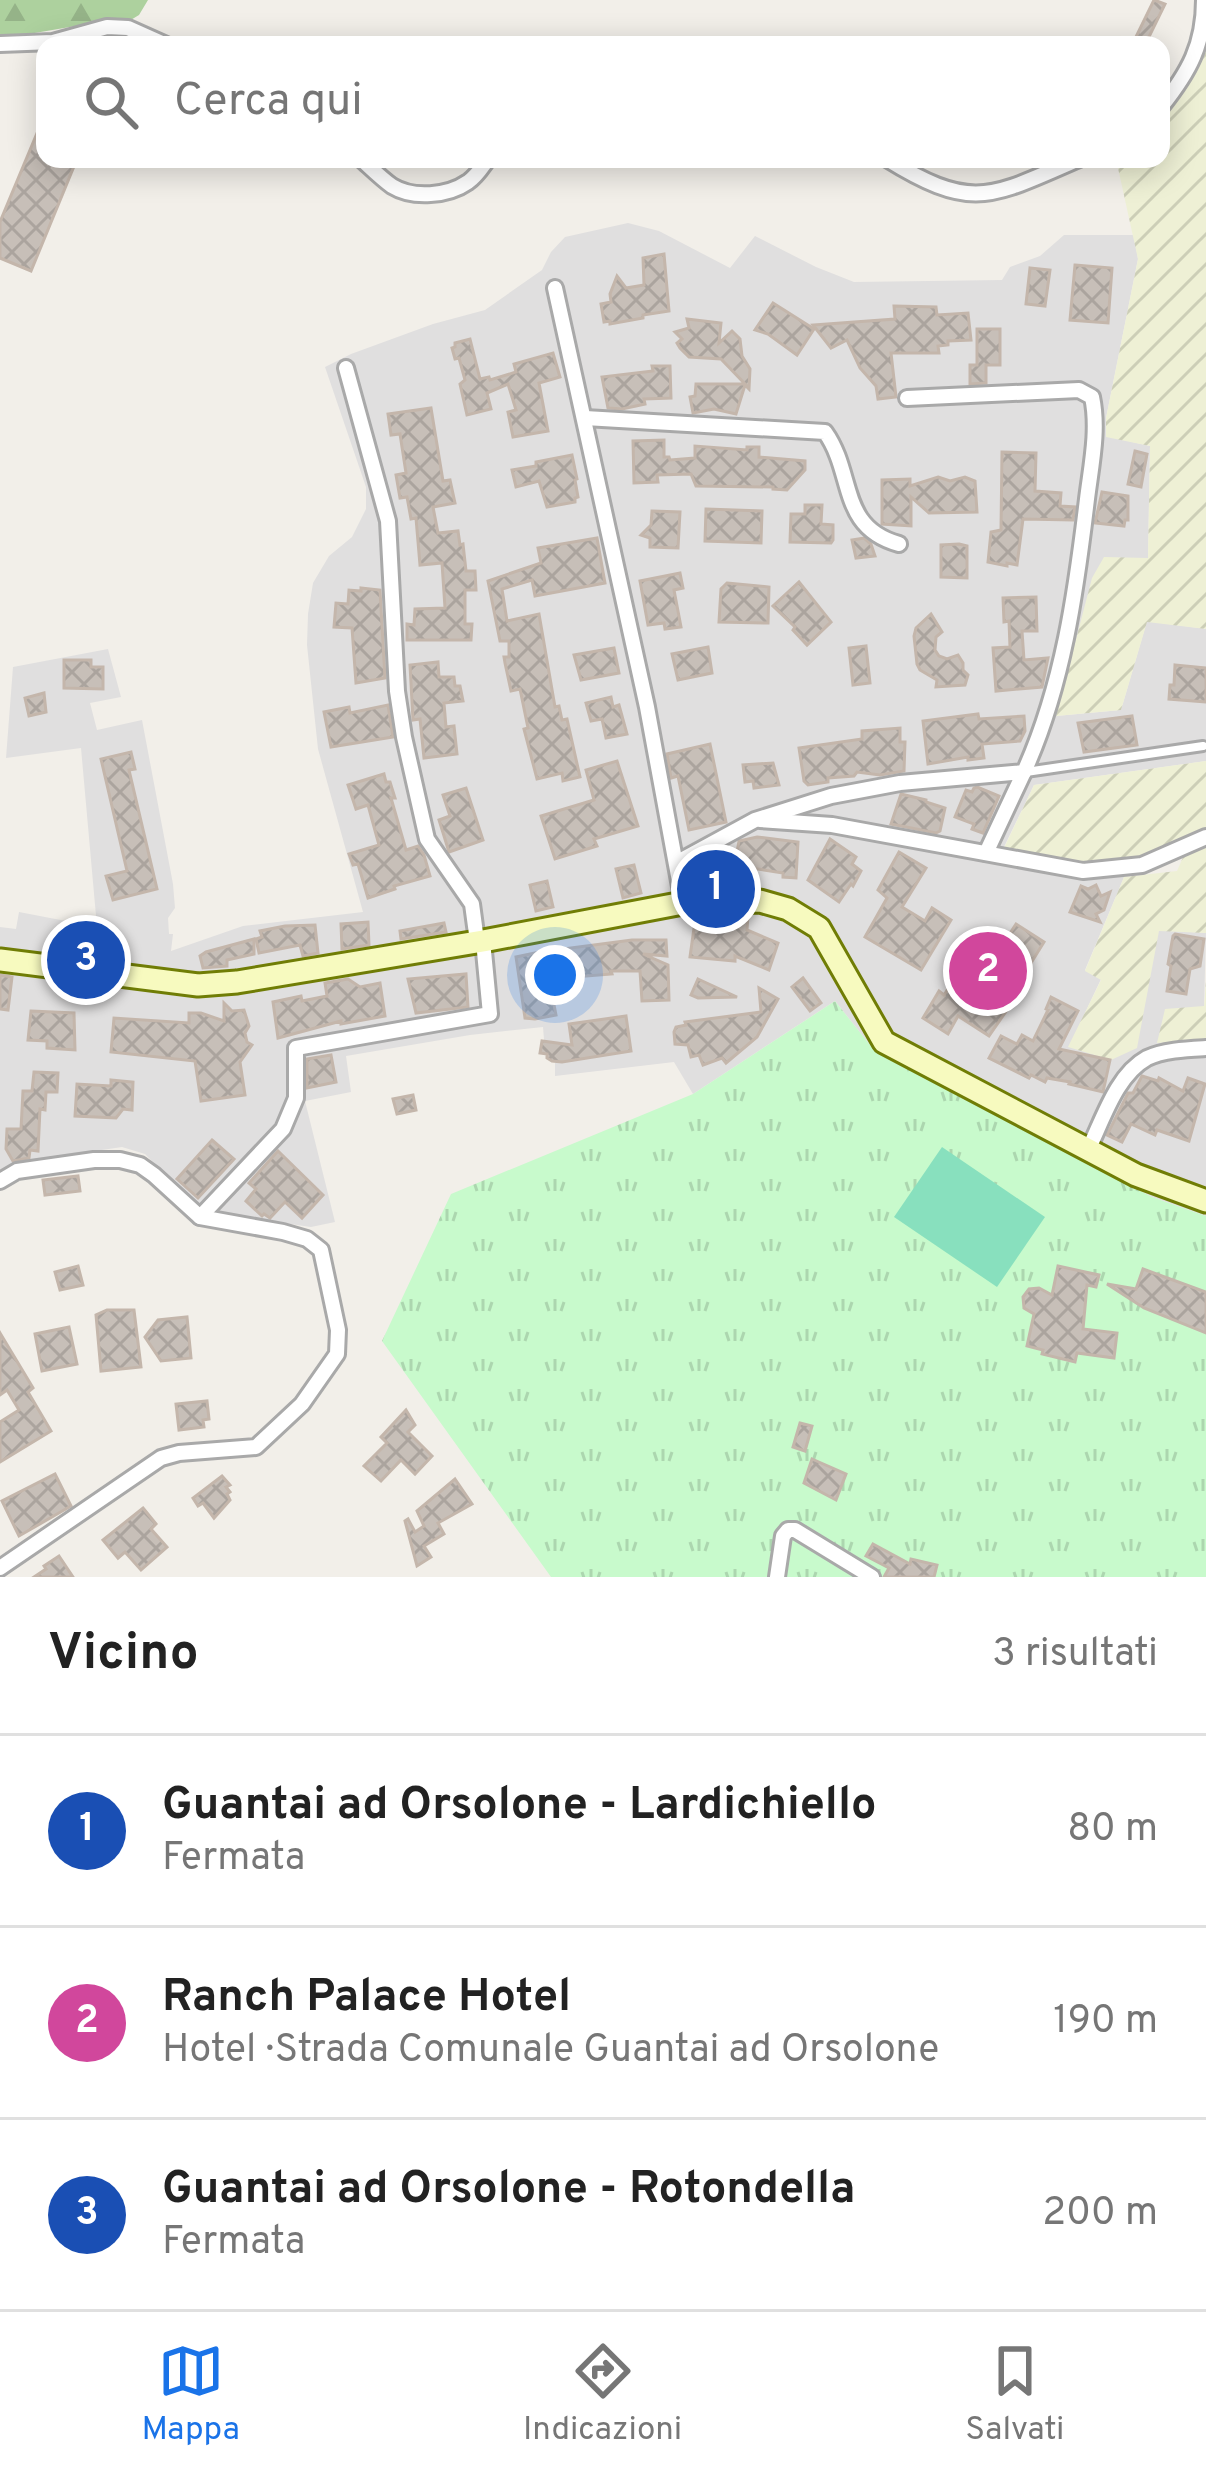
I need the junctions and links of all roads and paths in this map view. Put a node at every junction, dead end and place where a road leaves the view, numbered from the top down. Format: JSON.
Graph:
{"nodes":[{"id":1,"x":1204,"y":0,"type":"edge"},
{"id":2,"x":77,"y":36,"type":"edge"},
{"id":3,"x":146,"y":36,"type":"edge"},
{"id":4,"x":36,"y":43,"type":"edge"},
{"id":5,"x":0,"y":44,"type":"edge"},
{"id":6,"x":1170,"y":94,"type":"edge"},
{"id":7,"x":372,"y":168,"type":"edge"},
{"id":8,"x":481,"y":168,"type":"edge"},
{"id":9,"x":904,"y":168,"type":"edge"},
{"id":10,"x":1058,"y":168,"type":"edge"},
{"id":11,"x":555,"y":288,"type":"dead end"},
{"id":12,"x":346,"y":368,"type":"dead end"},
{"id":13,"x":907,"y":398,"type":"dead end"},
{"id":14,"x":585,"y":418,"type":"junction"},
{"id":15,"x":899,"y":544,"type":"dead end"},
{"id":16,"x":1202,"y":746,"type":"dead end"},
{"id":17,"x":1024,"y":772,"type":"junction"},
{"id":18,"x":755,"y":820,"type":"junction"},
{"id":19,"x":1206,"y":837,"type":"edge"},
{"id":20,"x":986,"y":853,"type":"junction"},
{"id":21,"x":676,"y":863,"type":"junction"},
{"id":22,"x":683,"y":903,"type":"junction"},
{"id":23,"x":480,"y":941,"type":"junction"},
{"id":24,"x":0,"y":960,"type":"edge"},
{"id":25,"x":1206,"y":1048,"type":"edge"},
{"id":26,"x":1088,"y":1150,"type":"junction"},
{"id":27,"x":0,"y":1181,"type":"edge"},
{"id":28,"x":1206,"y":1201,"type":"edge"},
{"id":29,"x":200,"y":1217,"type":"junction"},
{"id":30,"x":0,"y":1568,"type":"edge"},
{"id":31,"x":777,"y":1577,"type":"edge"},
{"id":32,"x":872,"y":1577,"type":"edge"}],
"edges":[{"from":1,"to":6,"type":"street"},
{"from":2,"to":3,"type":"street"},
{"from":4,"to":5,"type":"street"},
{"from":7,"to":8,"type":"street"},
{"from":9,"to":10,"type":"street"},
{"from":11,"to":14,"type":"street"},
{"from":12,"to":23,"type":"street"},
{"from":13,"to":17,"type":"street"},
{"from":14,"to":15,"type":"street"},
{"from":14,"to":21,"type":"street"},
{"from":16,"to":17,"type":"lane"},
{"from":17,"to":18,"type":"street"},
{"from":17,"to":20,"type":"street"},
{"from":18,"to":20,"type":"street"},
{"from":18,"to":21,"type":"street"},
{"from":19,"to":20,"type":"street"},
{"from":21,"to":22,"type":"street"},
{"from":22,"to":23,"type":"street"},
{"from":22,"to":26,"type":"street"},
{"from":23,"to":24,"type":"street"},
{"from":23,"to":29,"type":"street"},
{"from":25,"to":26,"type":"street"},
{"from":26,"to":28,"type":"street"},
{"from":27,"to":29,"type":"street"},
{"from":29,"to":30,"type":"street"},
{"from":31,"to":32,"type":"street"}]}
